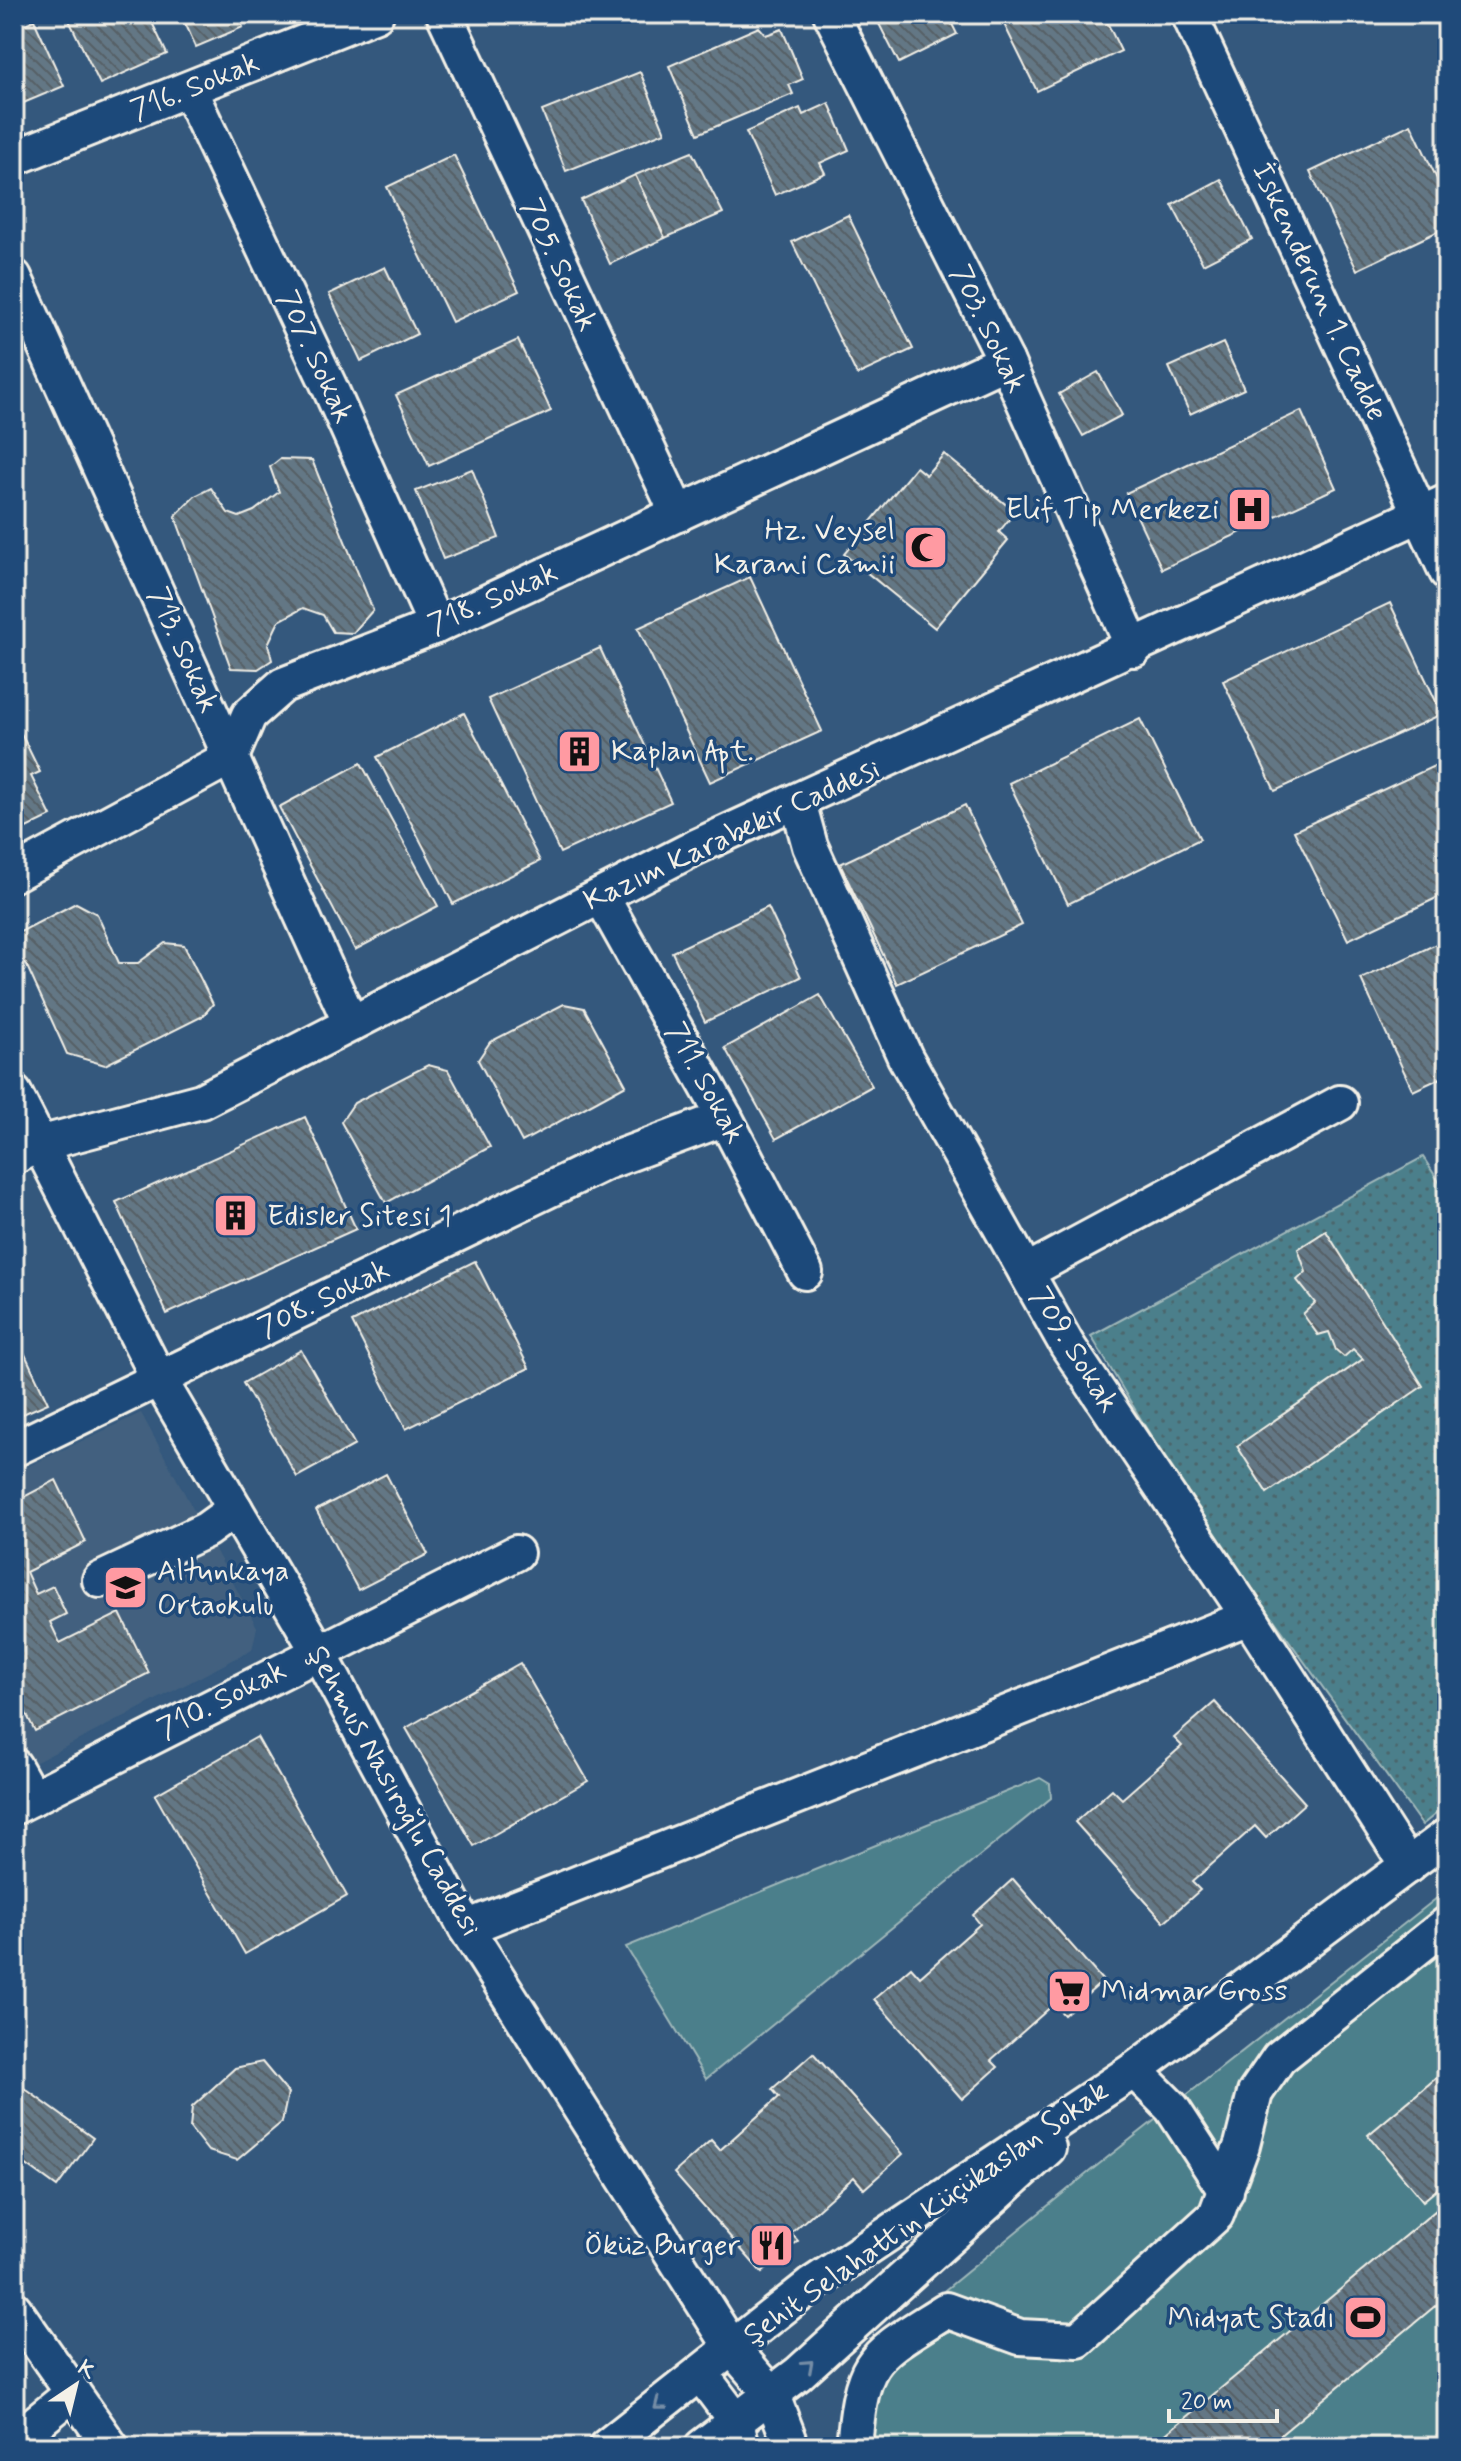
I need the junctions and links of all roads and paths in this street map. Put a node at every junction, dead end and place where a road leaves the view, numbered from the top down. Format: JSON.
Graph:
{"nodes":[{"id":1,"x":376,"y":14,"type":"edge"},
{"id":2,"x":444,"y":14,"type":"edge"},
{"id":3,"x":831,"y":14,"type":"edge"},
{"id":4,"x":1189,"y":14,"type":"edge"},
{"id":5,"x":189,"y":90,"type":"junction"},
{"id":6,"x":14,"y":158,"type":"edge"},
{"id":7,"x":14,"y":277,"type":"edge"},
{"id":8,"x":1006,"y":361,"type":"junction"},
{"id":9,"x":1435,"y":509,"type":"edge"},
{"id":10,"x":678,"y":514,"type":"junction"},
{"id":11,"x":1447,"y":572,"type":"edge"},
{"id":12,"x":436,"y":626,"type":"junction"},
{"id":13,"x":1134,"y":649,"type":"junction"},
{"id":14,"x":231,"y":757,"type":"junction"},
{"id":15,"x":798,"y":802,"type":"junction"},
{"id":16,"x":14,"y":874,"type":"edge"},
{"id":17,"x":601,"y":896,"type":"junction"},
{"id":18,"x":351,"y":1024,"type":"junction"},
{"id":19,"x":14,"y":1093,"type":"edge"},
{"id":20,"x":1340,"y":1103,"type":"dead end"},
{"id":21,"x":725,"y":1118,"type":"junction"},
{"id":22,"x":26,"y":1150,"type":"edge"},
{"id":23,"x":805,"y":1272,"type":"dead end"},
{"id":24,"x":1026,"y":1272,"type":"junction"},
{"id":25,"x":159,"y":1379,"type":"junction"},
{"id":26,"x":14,"y":1449,"type":"edge"},
{"id":27,"x":235,"y":1509,"type":"junction"},
{"id":28,"x":516,"y":1553,"type":"dead end"},
{"id":29,"x":100,"y":1580,"type":"dead end"},
{"id":30,"x":1249,"y":1617,"type":"junction"},
{"id":31,"x":318,"y":1651,"type":"junction"},
{"id":32,"x":14,"y":1766,"type":"edge"},
{"id":33,"x":23,"y":1802,"type":"edge"},
{"id":34,"x":1447,"y":1836,"type":"edge"},
{"id":35,"x":1408,"y":1866,"type":"junction"},
{"id":36,"x":1447,"y":1924,"type":"edge"},
{"id":37,"x":466,"y":1928,"type":"junction"},
{"id":38,"x":1134,"y":2070,"type":"junction"},
{"id":39,"x":1226,"y":2191,"type":"junction"},
{"id":40,"x":14,"y":2309,"type":"edge"},
{"id":41,"x":732,"y":2348,"type":"junction"},
{"id":42,"x":700,"y":2373,"type":"junction"},
{"id":43,"x":73,"y":2393,"type":"junction"},
{"id":44,"x":771,"y":2393,"type":"junction"},
{"id":45,"x":739,"y":2434,"type":"edge"},
{"id":46,"x":14,"y":2441,"type":"edge"},
{"id":47,"x":111,"y":2447,"type":"edge"},
{"id":48,"x":606,"y":2447,"type":"edge"},
{"id":49,"x":702,"y":2447,"type":"edge"},
{"id":50,"x":792,"y":2447,"type":"edge"},
{"id":51,"x":854,"y":2447,"type":"edge"}],
"edges":[{"from":1,"to":5,"type":"street","name":"716. Sokak"},
{"from":2,"to":10,"type":"street","name":"705. Sokak"},
{"from":3,"to":8,"type":"street","name":"703. Sokak"},
{"from":4,"to":9,"type":"street","name":"İskenderun 1. Cadde"},
{"from":5,"to":6,"type":"street","name":"716. Sokak"},
{"from":5,"to":12,"type":"street","name":"707. Sokak"},
{"from":7,"to":14,"type":"street","name":"713. Sokak"},
{"from":8,"to":10,"type":"street","name":"718. Sokak"},
{"from":8,"to":13,"type":"street","name":"703. Sokak"},
{"from":9,"to":11,"type":"street","name":"İskenderun 1. Cadde"},
{"from":9,"to":13,"type":"street","name":"Kazım Karabekir Caddesi"},
{"from":10,"to":12,"type":"street","name":"718. Sokak"},
{"from":12,"to":14,"type":"street","name":"718. Sokak"},
{"from":13,"to":15,"type":"street","name":"Kazım Karabekir Caddesi"},
{"from":14,"to":16,"type":"street"},
{"from":14,"to":18,"type":"street","name":"713. Sokak"},
{"from":15,"to":17,"type":"street","name":"Kazım Karabekir Caddesi"},
{"from":15,"to":24,"type":"street","name":"709. Sokak"},
{"from":17,"to":18,"type":"street","name":"Kazım Karabekir Caddesi"},
{"from":17,"to":21,"type":"street","name":"711. Sokak"},
{"from":18,"to":22,"type":"street","name":"Kazım Karabekir Caddesi"},
{"from":19,"to":22,"type":"street","name":"Şehmus Nasıroğlu Caddesi"},
{"from":20,"to":24,"type":"street"},
{"from":21,"to":23,"type":"street","name":"711. Sokak"},
{"from":21,"to":25,"type":"street","name":"708. Sokak"},
{"from":22,"to":25,"type":"street","name":"Şehmus Nasıroğlu Caddesi"},
{"from":24,"to":30,"type":"street","name":"709. Sokak"},
{"from":25,"to":26,"type":"street","name":"708. Sokak"},
{"from":25,"to":27,"type":"street","name":"Şehmus Nasıroğlu Caddesi"},
{"from":27,"to":29,"type":"street"},
{"from":27,"to":31,"type":"street","name":"Şehmus Nasıroğlu Caddesi"},
{"from":28,"to":31,"type":"street","name":"710. Sokak"},
{"from":30,"to":35,"type":"street","name":"709. Sokak"},
{"from":30,"to":37,"type":"street"},
{"from":31,"to":33,"type":"street","name":"710. Sokak"},
{"from":31,"to":37,"type":"street","name":"Şehmus Nasıroğlu Caddesi"},
{"from":32,"to":33,"type":"street"},
{"from":34,"to":35,"type":"street","name":"Şehit Selahattin Küçükaslan Sokak"},
{"from":35,"to":38,"type":"street","name":"Şehit Selahattin Küçükaslan Sokak"},
{"from":36,"to":39,"type":"street"},
{"from":37,"to":41,"type":"street","name":"Şehmus Nasıroğlu Caddesi"},
{"from":38,"to":39,"type":"street"},
{"from":38,"to":41,"type":"street","name":"Şehit Selahattin Küçükaslan Sokak"},
{"from":44,"to":38,"type":"street","name":"Şehit Selahattin Küçükaslan Sokak","one_way":true},
{"from":39,"to":51,"type":"street"},
{"from":40,"to":43,"type":"street"},
{"from":41,"to":42,"type":"street","name":"Şehit Selahattin Küçükaslan Sokak"},
{"from":41,"to":44,"type":"street","name":"Şehmus Nasıroğlu Caddesi"},
{"from":42,"to":45,"type":"street"},
{"from":42,"to":48,"type":"street","name":"Şehit Selahattin Küçükaslan Sokak","one_way":true},
{"from":43,"to":46,"type":"street"},
{"from":43,"to":47,"type":"street"},
{"from":44,"to":45,"type":"street","name":"Şehit Selahattin Küçükaslan Sokak"},
{"from":44,"to":50,"type":"street","name":"Şehmus Nasıroğlu Caddesi"},
{"from":45,"to":49,"type":"street","name":"Şehit Selahattin Küçükaslan Sokak"}]}
